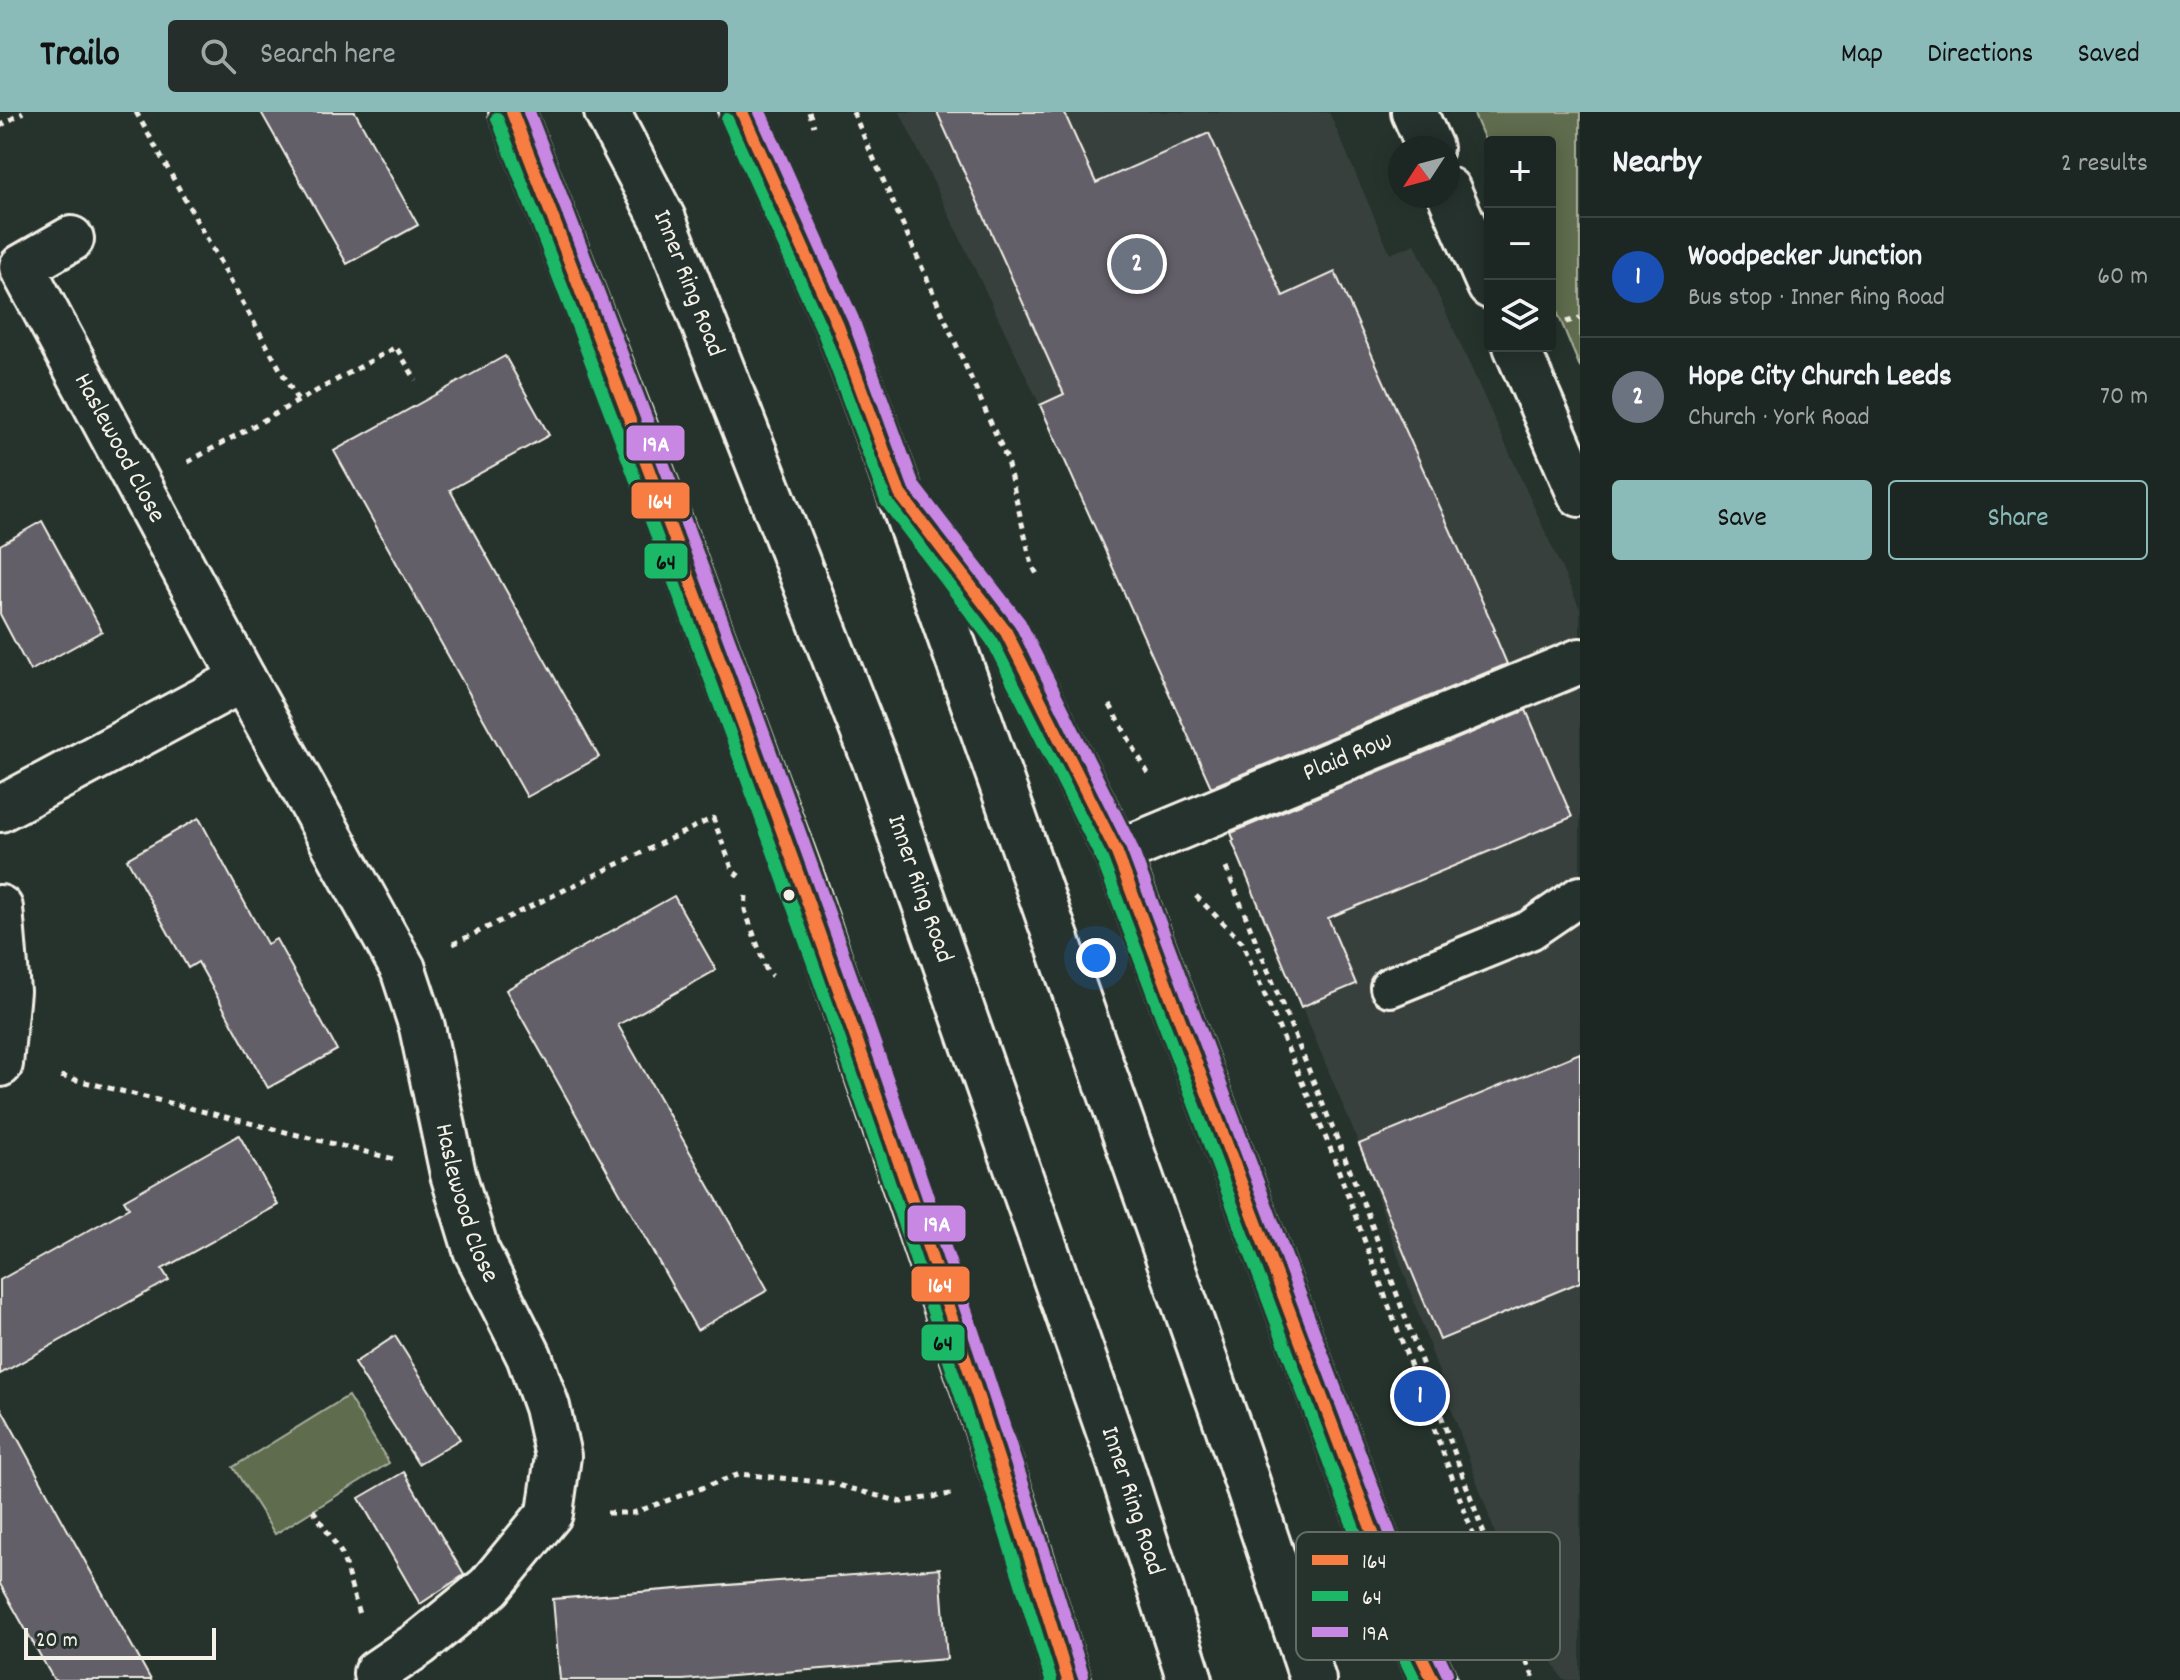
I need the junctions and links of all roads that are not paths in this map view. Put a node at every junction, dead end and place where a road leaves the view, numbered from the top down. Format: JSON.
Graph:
{"nodes":[{"id":1,"x":512,"y":112,"type":"edge"},
{"id":2,"x":607,"y":112,"type":"edge"},
{"id":3,"x":742,"y":112,"type":"edge"},
{"id":4,"x":1414,"y":112,"type":"edge"},
{"id":5,"x":1425,"y":136,"type":"edge"},
{"id":6,"x":1456,"y":208,"type":"edge"},
{"id":7,"x":71,"y":239,"type":"dead end"},
{"id":8,"x":1487,"y":280,"type":"edge"},
{"id":9,"x":1519,"y":352,"type":"edge"},
{"id":10,"x":900,"y":494,"type":"junction"},
{"id":11,"x":1580,"y":494,"type":"edge"},
{"id":12,"x":1580,"y":661,"type":"edge"},
{"id":13,"x":243,"y":679,"type":"junction"},
{"id":14,"x":0,"y":809,"type":"edge"},
{"id":15,"x":1117,"y":853,"type":"junction"},
{"id":16,"x":1580,"y":896,"type":"edge"},
{"id":17,"x":0,"y":908,"type":"edge"},
{"id":18,"x":1390,"y":987,"type":"dead end"},
{"id":19,"x":0,"y":1064,"type":"edge"},
{"id":20,"x":1372,"y":1532,"type":"edge"},
{"id":21,"x":1296,"y":1629,"type":"edge"},
{"id":22,"x":1306,"y":1660,"type":"edge"},
{"id":23,"x":1423,"y":1660,"type":"edge"},
{"id":24,"x":377,"y":1677,"type":"edge"},
{"id":25,"x":1068,"y":1680,"type":"edge"},
{"id":26,"x":1190,"y":1680,"type":"edge"},
{"id":27,"x":1313,"y":1680,"type":"edge"},
{"id":28,"x":1433,"y":1680,"type":"edge"}],
"edges":[{"from":1,"to":25,"type":"main road"},
{"from":2,"to":26,"type":"main road","name":"Inner Ring Road"},
{"from":3,"to":10,"type":"main road"},
{"from":4,"to":5,"type":"main road"},
{"from":6,"to":8,"type":"main road"},
{"from":7,"to":13,"type":"main road","name":"Haslewood Close"},
{"from":9,"to":11,"type":"main road"},
{"from":10,"to":15,"type":"main road"},
{"from":10,"to":21,"type":"main road"},
{"from":12,"to":15,"type":"main road","name":"Plaid Row"},
{"from":13,"to":14,"type":"main road"},
{"from":13,"to":24,"type":"main road","name":"Haslewood Close"},
{"from":15,"to":20,"type":"main road"},
{"from":16,"to":18,"type":"lane"},
{"from":17,"to":19,"type":"main road"},
{"from":22,"to":27,"type":"main road"},
{"from":23,"to":28,"type":"main road"}]}
